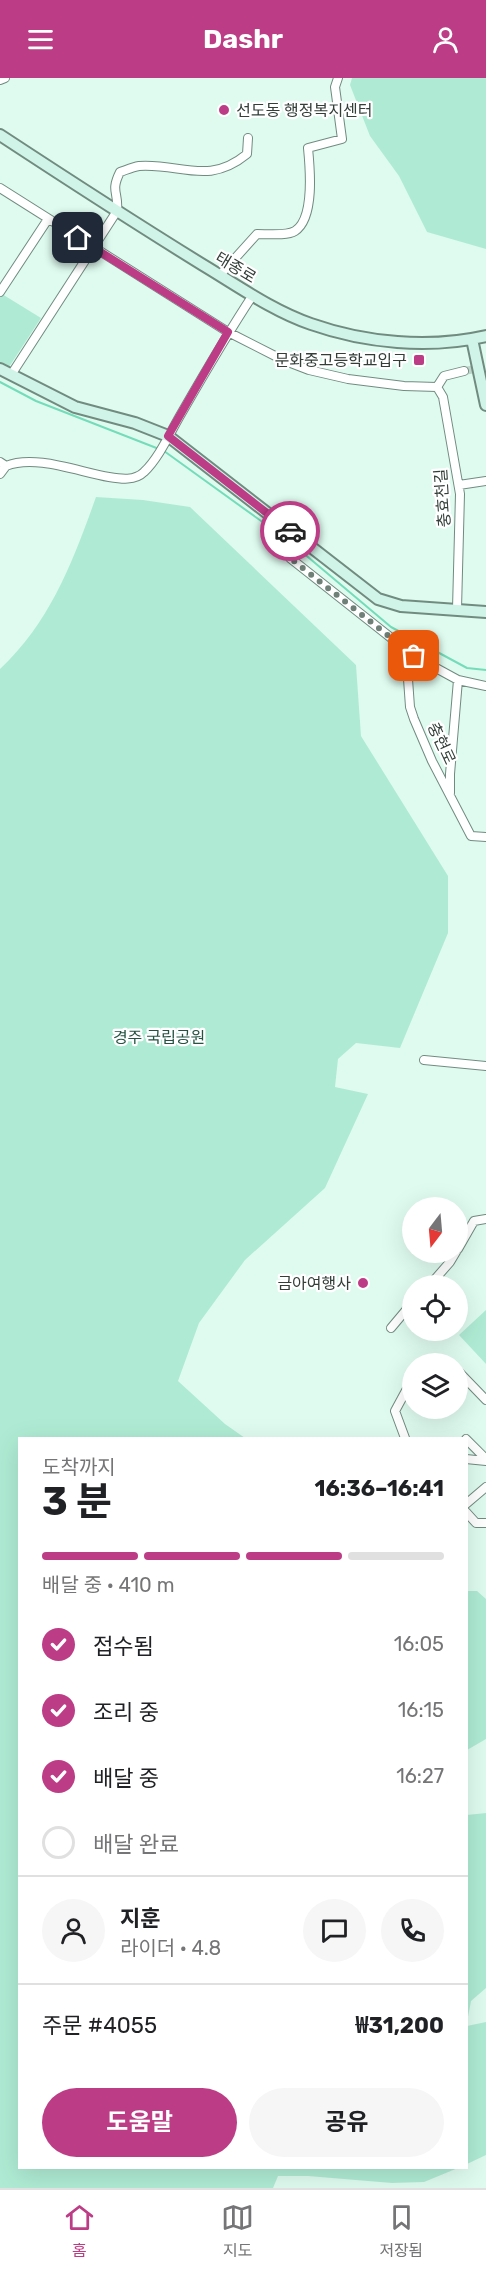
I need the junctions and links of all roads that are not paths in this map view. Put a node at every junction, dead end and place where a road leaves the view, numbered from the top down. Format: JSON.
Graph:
{"nodes":[{"id":1,"x":5,"y":78,"type":"edge"},
{"id":2,"x":338,"y":78,"type":"edge"},
{"id":3,"x":0,"y":80,"type":"edge"},
{"id":4,"x":0,"y":135,"type":"edge"},
{"id":5,"x":249,"y":138,"type":"dead end"},
{"id":6,"x":2,"y":193,"type":"edge"},
{"id":7,"x":117,"y":211,"type":"junction"},
{"id":8,"x":48,"y":219,"type":"junction"},
{"id":9,"x":93,"y":247,"type":"junction"},
{"id":10,"x":220,"y":275,"type":"junction"},
{"id":11,"x":0,"y":292,"type":"edge"},
{"id":12,"x":253,"y":295,"type":"junction"},
{"id":13,"x":228,"y":332,"type":"junction"},
{"id":14,"x":486,"y":336,"type":"edge"},
{"id":15,"x":472,"y":339,"type":"junction"},
{"id":16,"x":0,"y":369,"type":"edge"},
{"id":17,"x":464,"y":371,"type":"tunnel mouth"},
{"id":18,"x":11,"y":375,"type":"junction"},
{"id":19,"x":437,"y":387,"type":"junction"},
{"id":20,"x":486,"y":405,"type":"edge"},
{"id":21,"x":168,"y":436,"type":"junction"},
{"id":22,"x":3,"y":464,"type":"edge"},
{"id":23,"x":0,"y":474,"type":"edge"},
{"id":24,"x":486,"y":481,"type":"edge"},
{"id":25,"x":459,"y":485,"type":"junction"},
{"id":26,"x":303,"y":541,"type":"junction"},
{"id":27,"x":457,"y":609,"type":"junction"},
{"id":28,"x":486,"y":612,"type":"edge"},
{"id":29,"x":399,"y":644,"type":"junction"},
{"id":30,"x":458,"y":680,"type":"junction"},
{"id":31,"x":486,"y":686,"type":"edge"},
{"id":32,"x":451,"y":797,"type":"junction"},
{"id":33,"x":486,"y":837,"type":"edge"},
{"id":34,"x":424,"y":1060,"type":"dead end"},
{"id":35,"x":486,"y":1066,"type":"edge"},
{"id":36,"x":486,"y":1219,"type":"edge"},
{"id":37,"x":468,"y":1231,"type":"edge"},
{"id":38,"x":447,"y":1263,"type":"edge"},
{"id":39,"x":438,"y":1275,"type":"edge"},
{"id":40,"x":402,"y":1315,"type":"edge"},
{"id":41,"x":391,"y":1328,"type":"dead end"},
{"id":42,"x":468,"y":1381,"type":"edge"},
{"id":43,"x":402,"y":1399,"type":"edge"},
{"id":44,"x":486,"y":1400,"type":"edge"},
{"id":45,"x":405,"y":1437,"type":"edge"},
{"id":46,"x":468,"y":1440,"type":"edge"},
{"id":47,"x":468,"y":1459,"type":"edge"},
{"id":48,"x":486,"y":1460,"type":"edge"},
{"id":49,"x":486,"y":1487,"type":"edge"},
{"id":50,"x":468,"y":1502,"type":"edge"},
{"id":51,"x":468,"y":1514,"type":"edge"},
{"id":52,"x":486,"y":1523,"type":"edge"}],
"edges":[{"from":1,"to":3,"type":"street"},
{"from":2,"to":10,"type":"street"},
{"from":4,"to":7,"type":"street","name":"태종로"},
{"from":5,"to":7,"type":"street"},
{"from":6,"to":8,"type":"street"},
{"from":7,"to":9,"type":"street"},
{"from":7,"to":10,"type":"street","name":"태종로"},
{"from":8,"to":9,"type":"street"},
{"from":8,"to":11,"type":"street"},
{"from":9,"to":13,"type":"street"},
{"from":9,"to":18,"type":"street"},
{"from":10,"to":12,"type":"street","name":"태종로"},
{"from":12,"to":13,"type":"street"},
{"from":12,"to":15,"type":"street","name":"태종로"},
{"from":13,"to":19,"type":"street"},
{"from":13,"to":21,"type":"street"},
{"from":14,"to":15,"type":"street","name":"태종로"},
{"from":15,"to":20,"type":"street"},
{"from":16,"to":18,"type":"street"},
{"from":17,"to":19,"type":"street"},
{"from":18,"to":21,"type":"street"},
{"from":19,"to":25,"type":"street","name":"충효천길"},
{"from":21,"to":22,"type":"street"},
{"from":21,"to":26,"type":"street"},
{"from":22,"to":23,"type":"street"},
{"from":24,"to":25,"type":"street"},
{"from":25,"to":27,"type":"street","name":"충효천길"},
{"from":26,"to":27,"type":"street"},
{"from":26,"to":29,"type":"street"},
{"from":27,"to":28,"type":"street"},
{"from":29,"to":30,"type":"street"},
{"from":29,"to":32,"type":"street","name":"충현로"},
{"from":30,"to":31,"type":"street"},
{"from":30,"to":32,"type":"street"},
{"from":32,"to":33,"type":"street","name":"충현로"},
{"from":34,"to":35,"type":"street"},
{"from":36,"to":37,"type":"street"},
{"from":38,"to":39,"type":"street"},
{"from":40,"to":41,"type":"street"},
{"from":42,"to":44,"type":"street"},
{"from":43,"to":45,"type":"street"},
{"from":46,"to":48,"type":"street"},
{"from":47,"to":48,"type":"street"},
{"from":49,"to":50,"type":"street"},
{"from":51,"to":52,"type":"street"}]}
